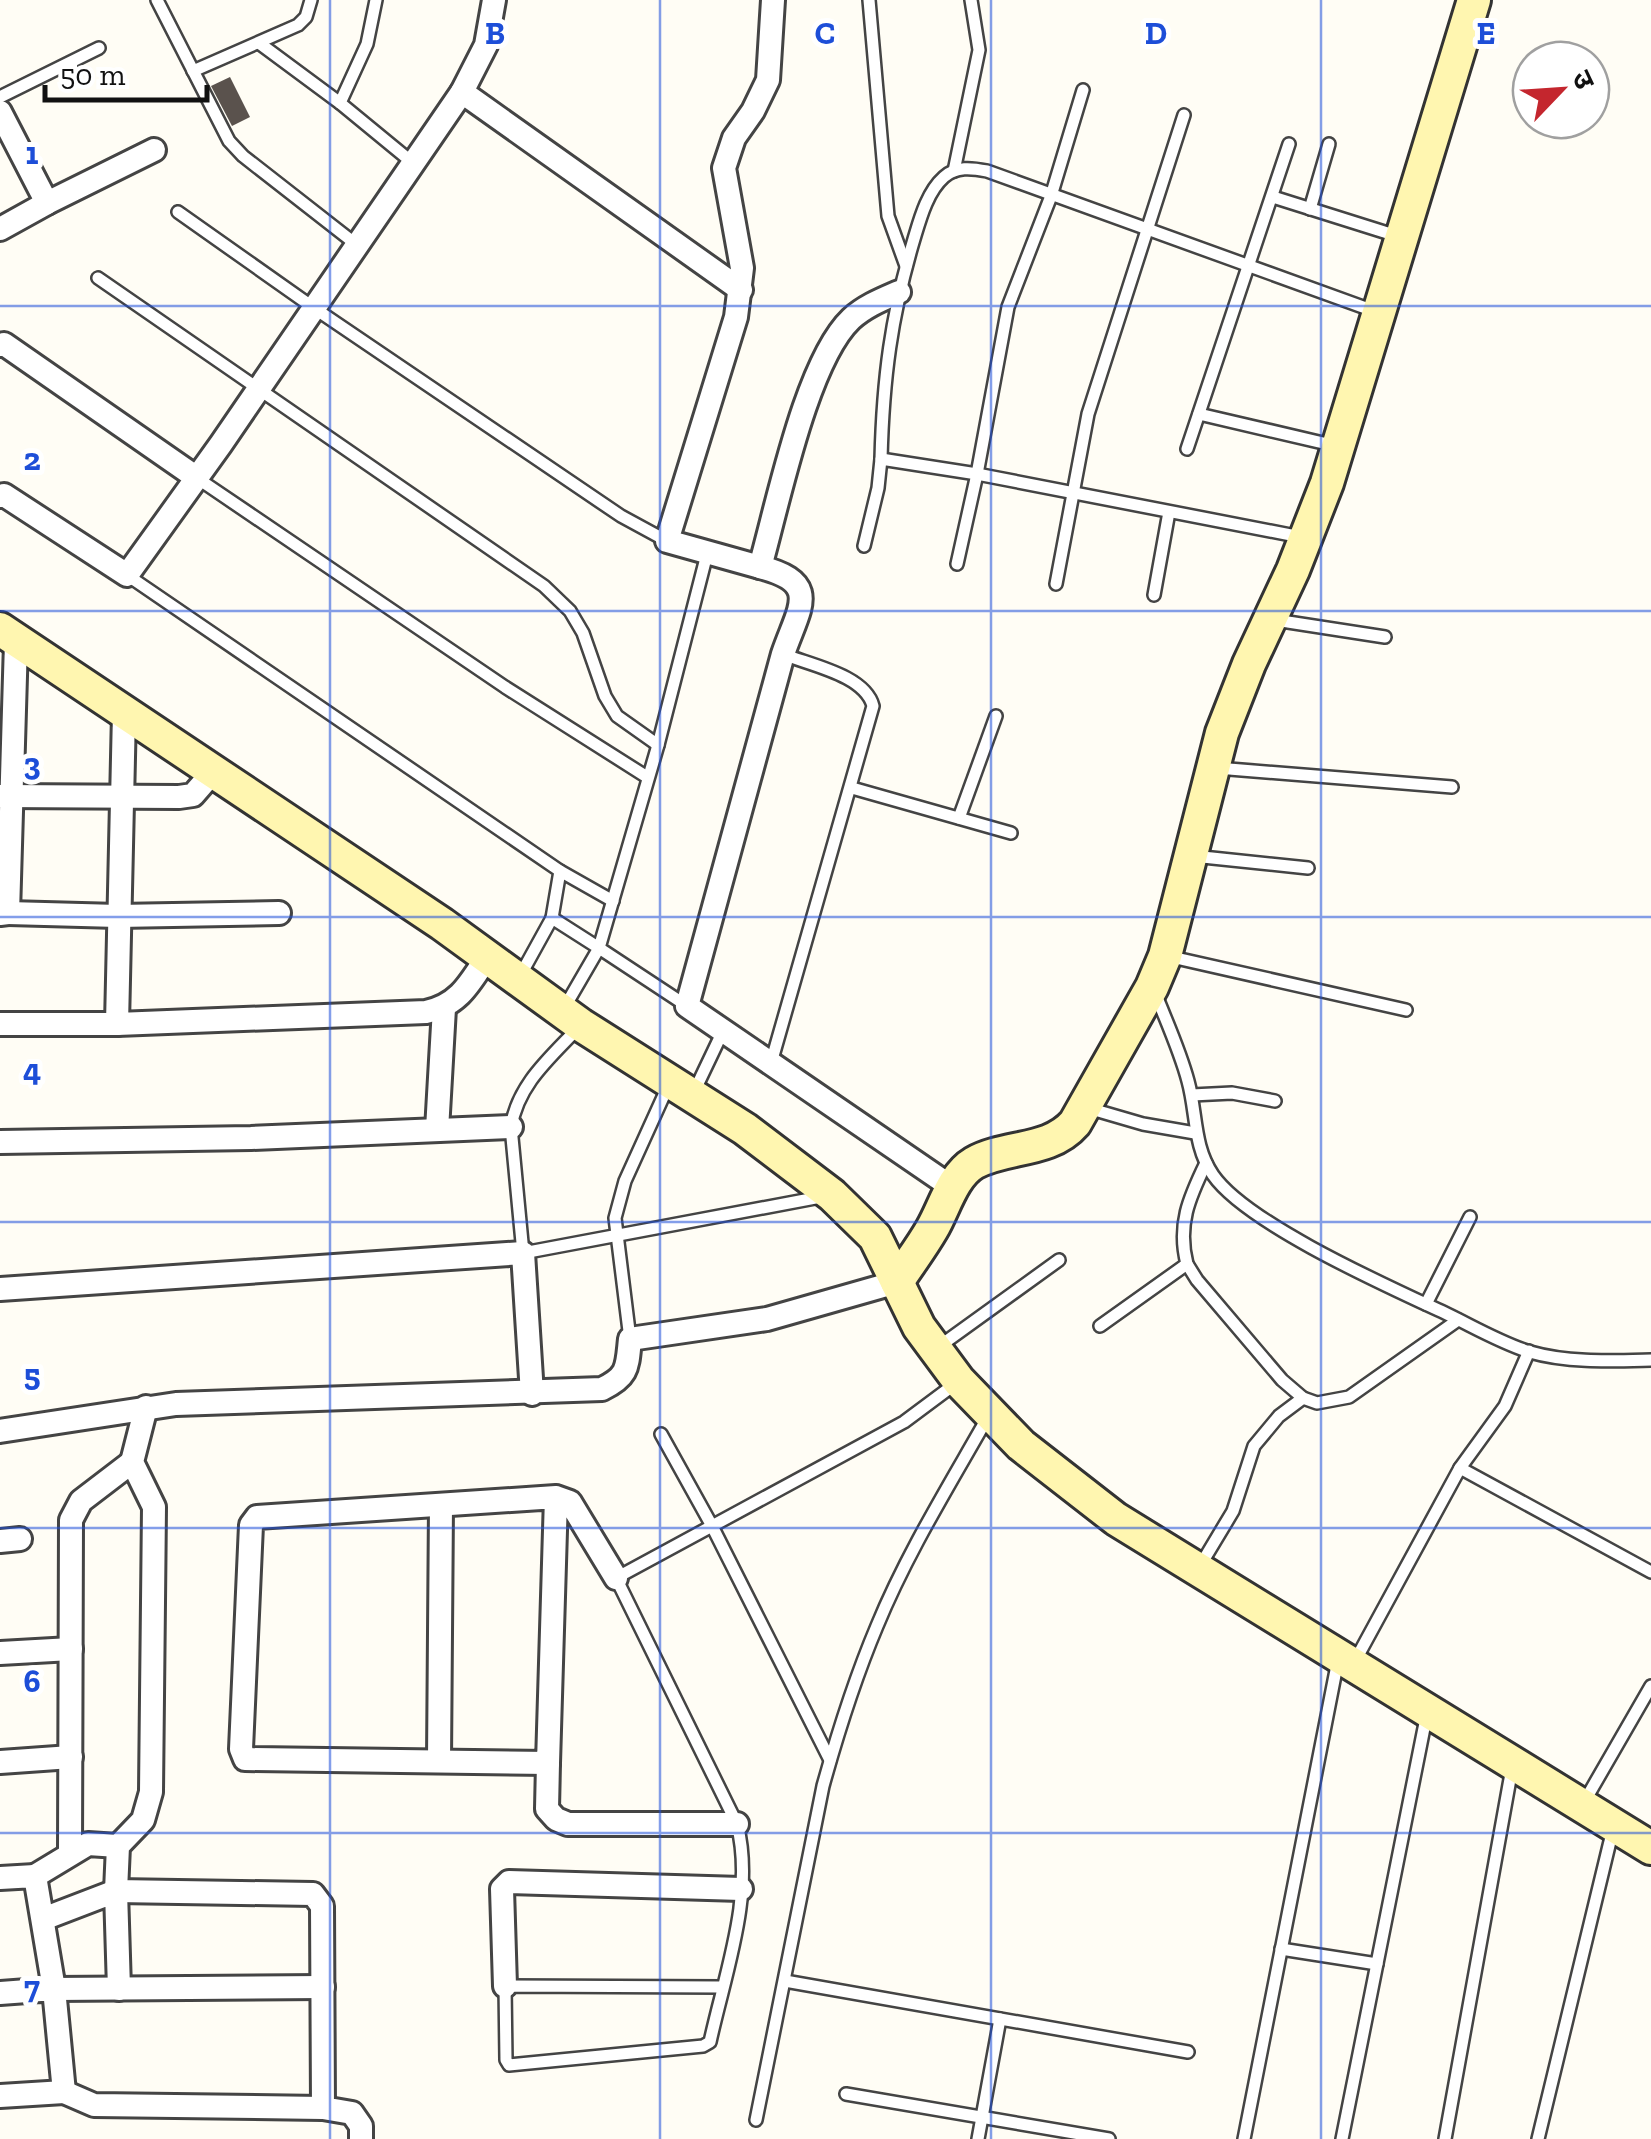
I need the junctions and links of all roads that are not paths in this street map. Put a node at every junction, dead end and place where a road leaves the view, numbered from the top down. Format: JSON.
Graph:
{"nodes":[{"id":1,"x":158,"y":0,"type":"edge"},
{"id":2,"x":311,"y":0,"type":"edge"},
{"id":3,"x":376,"y":0,"type":"edge"},
{"id":4,"x":494,"y":0,"type":"edge"},
{"id":5,"x":773,"y":0,"type":"edge"},
{"id":6,"x":870,"y":0,"type":"edge"},
{"id":7,"x":971,"y":0,"type":"edge"},
{"id":8,"x":1474,"y":0,"type":"edge"},
{"id":9,"x":259,"y":43,"type":"junction"},
{"id":10,"x":99,"y":48,"type":"dead end"},
{"id":11,"x":193,"y":71,"type":"junction"},
{"id":12,"x":1082,"y":90,"type":"dead end"},
{"id":13,"x":462,"y":92,"type":"junction"},
{"id":14,"x":0,"y":96,"type":"edge"},
{"id":15,"x":340,"y":103,"type":"junction"},
{"id":16,"x":0,"y":112,"type":"edge"},
{"id":17,"x":1184,"y":115,"type":"dead end"},
{"id":18,"x":1289,"y":144,"type":"dead end"},
{"id":19,"x":1330,"y":144,"type":"dead end"},
{"id":20,"x":154,"y":150,"type":"dead end"},
{"id":21,"x":413,"y":163,"type":"junction"},
{"id":22,"x":954,"y":170,"type":"junction"},
{"id":23,"x":1051,"y":196,"type":"junction"},
{"id":24,"x":1273,"y":196,"type":"junction"},
{"id":25,"x":47,"y":203,"type":"junction"},
{"id":26,"x":1310,"y":208,"type":"junction"},
{"id":27,"x":178,"y":212,"type":"dead end"},
{"id":28,"x":0,"y":228,"type":"edge"},
{"id":29,"x":1150,"y":229,"type":"junction"},
{"id":30,"x":1402,"y":238,"type":"junction"},
{"id":31,"x":357,"y":245,"type":"junction"},
{"id":32,"x":1248,"y":265,"type":"junction"},
{"id":33,"x":906,"y":266,"type":"junction"},
{"id":34,"x":98,"y":278,"type":"dead end"},
{"id":35,"x":741,"y":290,"type":"junction"},
{"id":36,"x":899,"y":292,"type":"junction"},
{"id":37,"x":314,"y":308,"type":"junction"},
{"id":38,"x":1379,"y":313,"type":"junction"},
{"id":39,"x":1,"y":341,"type":"edge"},
{"id":40,"x":257,"y":390,"type":"junction"},
{"id":41,"x":1199,"y":414,"type":"junction"},
{"id":42,"x":1338,"y":446,"type":"junction"},
{"id":43,"x":1186,"y":449,"type":"dead end"},
{"id":44,"x":881,"y":459,"type":"junction"},
{"id":45,"x":977,"y":474,"type":"junction"},
{"id":46,"x":196,"y":478,"type":"junction"},
{"id":47,"x":1072,"y":493,"type":"junction"},
{"id":48,"x":0,"y":496,"type":"edge"},
{"id":49,"x":1168,"y":512,"type":"junction"},
{"id":50,"x":1306,"y":538,"type":"junction"},
{"id":51,"x":667,"y":540,"type":"junction"},
{"id":52,"x":864,"y":546,"type":"dead end"},
{"id":53,"x":707,"y":554,"type":"junction"},
{"id":54,"x":956,"y":564,"type":"dead end"},
{"id":55,"x":760,"y":567,"type":"junction"},
{"id":56,"x":127,"y":574,"type":"junction"},
{"id":57,"x":1056,"y":584,"type":"dead end"},
{"id":58,"x":1154,"y":595,"type":"dead end"},
{"id":59,"x":1270,"y":619,"type":"junction"},
{"id":60,"x":8,"y":635,"type":"edge"},
{"id":61,"x":1385,"y":637,"type":"dead end"},
{"id":62,"x":783,"y":654,"type":"junction"},
{"id":63,"x":7,"y":676,"type":"edge"},
{"id":64,"x":124,"y":712,"type":"junction"},
{"id":65,"x":996,"y":716,"type":"dead end"},
{"id":66,"x":658,"y":745,"type":"junction"},
{"id":67,"x":1212,"y":768,"type":"junction"},
{"id":68,"x":213,"y":772,"type":"junction"},
{"id":69,"x":647,"y":777,"type":"junction"},
{"id":70,"x":1452,"y":787,"type":"dead end"},
{"id":71,"x":852,"y":788,"type":"junction"},
{"id":72,"x":5,"y":796,"type":"edge"},
{"id":73,"x":120,"y":798,"type":"junction"},
{"id":74,"x":959,"y":818,"type":"junction"},
{"id":75,"x":1012,"y":833,"type":"dead end"},
{"id":76,"x":1189,"y":855,"type":"junction"},
{"id":77,"x":1308,"y":868,"type":"dead end"},
{"id":78,"x":560,"y":871,"type":"junction"},
{"id":79,"x":613,"y":901,"type":"junction"},
{"id":80,"x":4,"y":913,"type":"edge"},
{"id":81,"x":279,"y":913,"type":"dead end"},
{"id":82,"x":118,"y":916,"type":"junction"},
{"id":83,"x":552,"y":918,"type":"junction"},
{"id":84,"x":599,"y":948,"type":"junction"},
{"id":85,"x":488,"y":956,"type":"junction"},
{"id":86,"x":1165,"y":956,"type":"junction"},
{"id":87,"x":518,"y":978,"type":"junction"},
{"id":88,"x":1152,"y":987,"type":"junction"},
{"id":89,"x":687,"y":1006,"type":"junction"},
{"id":90,"x":444,"y":1008,"type":"junction"},
{"id":91,"x":1406,"y":1010,"type":"dead end"},
{"id":92,"x":572,"y":1018,"type":"junction"},
{"id":93,"x":0,"y":1024,"type":"edge"},
{"id":94,"x":117,"y":1024,"type":"junction"},
{"id":95,"x":723,"y":1031,"type":"junction"},
{"id":96,"x":771,"y":1063,"type":"junction"},
{"id":97,"x":682,"y":1087,"type":"junction"},
{"id":98,"x":1192,"y":1095,"type":"junction"},
{"id":99,"x":1275,"y":1101,"type":"dead end"},
{"id":100,"x":1086,"y":1107,"type":"junction"},
{"id":101,"x":511,"y":1126,"type":"junction"},
{"id":102,"x":437,"y":1130,"type":"junction"},
{"id":103,"x":1196,"y":1133,"type":"junction"},
{"id":104,"x":0,"y":1142,"type":"edge"},
{"id":105,"x":1206,"y":1162,"type":"junction"},
{"id":106,"x":954,"y":1188,"type":"junction"},
{"id":107,"x":832,"y":1195,"type":"junction"},
{"id":108,"x":1470,"y":1216,"type":"dead end"},
{"id":109,"x":616,"y":1236,"type":"junction"},
{"id":110,"x":523,"y":1252,"type":"junction"},
{"id":111,"x":1059,"y":1260,"type":"dead end"},
{"id":112,"x":1188,"y":1264,"type":"junction"},
{"id":113,"x":897,"y":1282,"type":"junction"},
{"id":114,"x":0,"y":1289,"type":"edge"},
{"id":115,"x":1426,"y":1304,"type":"junction"},
{"id":116,"x":1458,"y":1320,"type":"junction"},
{"id":117,"x":1100,"y":1326,"type":"dead end"},
{"id":118,"x":630,"y":1339,"type":"junction"},
{"id":119,"x":935,"y":1349,"type":"junction"},
{"id":120,"x":1530,"y":1352,"type":"junction"},
{"id":121,"x":1651,"y":1360,"type":"edge"},
{"id":122,"x":959,"y":1381,"type":"junction"},
{"id":123,"x":532,"y":1394,"type":"junction"},
{"id":124,"x":1302,"y":1398,"type":"junction"},
{"id":125,"x":146,"y":1407,"type":"junction"},
{"id":126,"x":989,"y":1416,"type":"junction"},
{"id":127,"x":0,"y":1431,"type":"edge"},
{"id":128,"x":660,"y":1434,"type":"dead end"},
{"id":129,"x":132,"y":1462,"type":"junction"},
{"id":130,"x":1460,"y":1468,"type":"junction"},
{"id":131,"x":556,"y":1498,"type":"junction"},
{"id":132,"x":441,"y":1505,"type":"junction"},
{"id":133,"x":712,"y":1526,"type":"junction"},
{"id":134,"x":1198,"y":1570,"type":"junction"},
{"id":135,"x":1651,"y":1572,"type":"edge"},
{"id":136,"x":616,"y":1578,"type":"junction"},
{"id":137,"x":71,"y":1649,"type":"junction"},
{"id":138,"x":0,"y":1653,"type":"edge"},
{"id":139,"x":1346,"y":1660,"type":"junction"},
{"id":140,"x":1650,"y":1691,"type":"edge"},
{"id":141,"x":1426,"y":1713,"type":"junction"},
{"id":142,"x":71,"y":1757,"type":"junction"},
{"id":143,"x":830,"y":1760,"type":"junction"},
{"id":144,"x":440,"y":1761,"type":"junction"},
{"id":145,"x":0,"y":1762,"type":"edge"},
{"id":146,"x":548,"y":1764,"type":"junction"},
{"id":147,"x":1513,"y":1764,"type":"junction"},
{"id":148,"x":1582,"y":1805,"type":"junction"},
{"id":149,"x":737,"y":1824,"type":"junction"},
{"id":150,"x":1614,"y":1825,"type":"junction"},
{"id":151,"x":118,"y":1846,"type":"junction"},
{"id":152,"x":1651,"y":1848,"type":"edge"},
{"id":153,"x":70,"y":1854,"type":"junction"},
{"id":154,"x":36,"y":1876,"type":"junction"},
{"id":155,"x":0,"y":1878,"type":"edge"},
{"id":156,"x":741,"y":1888,"type":"junction"},
{"id":157,"x":116,"y":1891,"type":"junction"},
{"id":158,"x":43,"y":1919,"type":"junction"},
{"id":159,"x":1281,"y":1949,"type":"junction"},
{"id":160,"x":1377,"y":1964,"type":"junction"},
{"id":161,"x":786,"y":1981,"type":"junction"},
{"id":162,"x":506,"y":1986,"type":"junction"},
{"id":163,"x":323,"y":1987,"type":"junction"},
{"id":164,"x":722,"y":1987,"type":"junction"},
{"id":165,"x":119,"y":1989,"type":"junction"},
{"id":166,"x":54,"y":1990,"type":"junction"},
{"id":167,"x":0,"y":1993,"type":"edge"},
{"id":168,"x":1000,"y":2019,"type":"junction"},
{"id":169,"x":1188,"y":2052,"type":"dead end"},
{"id":170,"x":64,"y":2092,"type":"junction"},
{"id":171,"x":846,"y":2094,"type":"dead end"},
{"id":172,"x":0,"y":2096,"type":"edge"},
{"id":173,"x":324,"y":2108,"type":"junction"},
{"id":174,"x":982,"y":2118,"type":"junction"},
{"id":175,"x":756,"y":2120,"type":"dead end"},
{"id":176,"x":361,"y":2139,"type":"edge"},
{"id":177,"x":978,"y":2139,"type":"edge"},
{"id":178,"x":1110,"y":2139,"type":"edge"},
{"id":179,"x":1244,"y":2139,"type":"edge"},
{"id":180,"x":1342,"y":2139,"type":"edge"},
{"id":181,"x":1445,"y":2139,"type":"edge"},
{"id":182,"x":1538,"y":2139,"type":"edge"}],
"edges":[{"from":1,"to":11,"type":"lane"},
{"from":2,"to":9,"type":"lane"},
{"from":3,"to":15,"type":"lane"},
{"from":4,"to":13,"type":"street"},
{"from":5,"to":35,"type":"street"},
{"from":6,"to":33,"type":"lane"},
{"from":7,"to":22,"type":"lane"},
{"from":8,"to":30,"type":"street"},
{"from":9,"to":11,"type":"lane"},
{"from":9,"to":15,"type":"lane"},
{"from":10,"to":14,"type":"lane"},
{"from":11,"to":31,"type":"lane"},
{"from":12,"to":23,"type":"lane"},
{"from":13,"to":21,"type":"street"},
{"from":13,"to":35,"type":"street"},
{"from":15,"to":21,"type":"lane"},
{"from":16,"to":25,"type":"street"},
{"from":17,"to":29,"type":"lane"},
{"from":18,"to":24,"type":"lane"},
{"from":19,"to":26,"type":"lane"},
{"from":20,"to":25,"type":"street"},
{"from":21,"to":31,"type":"street"},
{"from":22,"to":23,"type":"lane"},
{"from":22,"to":33,"type":"lane"},
{"from":23,"to":29,"type":"lane"},
{"from":23,"to":45,"type":"lane"},
{"from":24,"to":26,"type":"lane"},
{"from":24,"to":32,"type":"lane"},
{"from":25,"to":28,"type":"street"},
{"from":26,"to":30,"type":"lane"},
{"from":27,"to":37,"type":"lane"},
{"from":29,"to":32,"type":"lane"},
{"from":29,"to":47,"type":"lane"},
{"from":30,"to":38,"type":"street"},
{"from":31,"to":37,"type":"street"},
{"from":32,"to":38,"type":"lane"},
{"from":32,"to":41,"type":"lane"},
{"from":33,"to":36,"type":"lane"},
{"from":34,"to":40,"type":"lane"},
{"from":35,"to":51,"type":"street"},
{"from":36,"to":44,"type":"lane"},
{"from":36,"to":55,"type":"street"},
{"from":37,"to":40,"type":"street"},
{"from":37,"to":51,"type":"lane"},
{"from":38,"to":42,"type":"street"},
{"from":39,"to":46,"type":"street"},
{"from":40,"to":46,"type":"street"},
{"from":40,"to":66,"type":"lane"},
{"from":41,"to":42,"type":"lane"},
{"from":41,"to":43,"type":"lane"},
{"from":42,"to":50,"type":"street"},
{"from":44,"to":45,"type":"lane"},
{"from":44,"to":52,"type":"lane"},
{"from":45,"to":47,"type":"lane"},
{"from":45,"to":54,"type":"lane"},
{"from":46,"to":56,"type":"street"},
{"from":46,"to":69,"type":"lane"},
{"from":47,"to":49,"type":"lane"},
{"from":47,"to":57,"type":"lane"},
{"from":48,"to":56,"type":"street"},
{"from":49,"to":50,"type":"lane"},
{"from":49,"to":58,"type":"lane"},
{"from":50,"to":59,"type":"street"},
{"from":51,"to":53,"type":"street"},
{"from":53,"to":55,"type":"street"},
{"from":53,"to":66,"type":"lane"},
{"from":55,"to":62,"type":"street"},
{"from":56,"to":78,"type":"lane"},
{"from":59,"to":61,"type":"lane"},
{"from":59,"to":67,"type":"street"},
{"from":60,"to":63,"type":"street"},
{"from":60,"to":64,"type":"street"},
{"from":62,"to":71,"type":"lane"},
{"from":62,"to":89,"type":"street"},
{"from":63,"to":72,"type":"street"},
{"from":64,"to":68,"type":"street"},
{"from":64,"to":73,"type":"street"},
{"from":65,"to":74,"type":"lane"},
{"from":66,"to":69,"type":"lane"},
{"from":67,"to":70,"type":"lane"},
{"from":67,"to":76,"type":"street"},
{"from":68,"to":73,"type":"street"},
{"from":68,"to":85,"type":"street"},
{"from":69,"to":79,"type":"lane"},
{"from":71,"to":74,"type":"lane"},
{"from":71,"to":96,"type":"lane"},
{"from":72,"to":73,"type":"street"},
{"from":72,"to":80,"type":"street"},
{"from":73,"to":82,"type":"street"},
{"from":74,"to":75,"type":"lane"},
{"from":76,"to":77,"type":"lane"},
{"from":76,"to":86,"type":"street"},
{"from":78,"to":79,"type":"lane"},
{"from":78,"to":83,"type":"lane"},
{"from":79,"to":84,"type":"lane"},
{"from":80,"to":82,"type":"street"},
{"from":81,"to":82,"type":"street"},
{"from":82,"to":94,"type":"street"},
{"from":83,"to":84,"type":"lane"},
{"from":83,"to":87,"type":"lane"},
{"from":84,"to":89,"type":"lane"},
{"from":84,"to":92,"type":"lane"},
{"from":85,"to":87,"type":"street"},
{"from":85,"to":90,"type":"street"},
{"from":86,"to":88,"type":"street"},
{"from":86,"to":91,"type":"lane"},
{"from":87,"to":92,"type":"street"},
{"from":88,"to":98,"type":"lane"},
{"from":88,"to":100,"type":"street"},
{"from":89,"to":95,"type":"street"},
{"from":90,"to":94,"type":"street"},
{"from":90,"to":102,"type":"street"},
{"from":92,"to":97,"type":"street"},
{"from":92,"to":101,"type":"lane"},
{"from":93,"to":94,"type":"street"},
{"from":95,"to":96,"type":"street"},
{"from":95,"to":97,"type":"lane"},
{"from":96,"to":106,"type":"street"},
{"from":97,"to":107,"type":"street"},
{"from":97,"to":109,"type":"lane"},
{"from":98,"to":99,"type":"lane"},
{"from":98,"to":103,"type":"lane"},
{"from":100,"to":103,"type":"lane"},
{"from":100,"to":106,"type":"street"},
{"from":101,"to":102,"type":"street"},
{"from":101,"to":110,"type":"lane"},
{"from":102,"to":104,"type":"street"},
{"from":103,"to":105,"type":"lane"},
{"from":105,"to":112,"type":"lane"},
{"from":105,"to":115,"type":"lane"},
{"from":106,"to":113,"type":"street"},
{"from":107,"to":109,"type":"lane"},
{"from":107,"to":113,"type":"street"},
{"from":108,"to":115,"type":"lane"},
{"from":109,"to":110,"type":"lane"},
{"from":109,"to":118,"type":"lane"},
{"from":110,"to":114,"type":"street"},
{"from":110,"to":123,"type":"street"},
{"from":111,"to":119,"type":"lane"},
{"from":112,"to":117,"type":"lane"},
{"from":112,"to":124,"type":"lane"},
{"from":113,"to":118,"type":"street"},
{"from":113,"to":119,"type":"street"},
{"from":115,"to":116,"type":"lane"},
{"from":116,"to":120,"type":"lane"},
{"from":116,"to":124,"type":"lane"},
{"from":118,"to":123,"type":"street"},
{"from":119,"to":122,"type":"street"},
{"from":120,"to":121,"type":"lane"},
{"from":120,"to":130,"type":"lane"},
{"from":122,"to":126,"type":"street"},
{"from":122,"to":133,"type":"lane"},
{"from":123,"to":125,"type":"street"},
{"from":124,"to":134,"type":"lane"},
{"from":125,"to":127,"type":"street"},
{"from":125,"to":129,"type":"street"},
{"from":126,"to":134,"type":"street"},
{"from":126,"to":143,"type":"lane"},
{"from":128,"to":133,"type":"lane"},
{"from":129,"to":137,"type":"street"},
{"from":129,"to":151,"type":"street"},
{"from":130,"to":135,"type":"lane"},
{"from":130,"to":139,"type":"lane"},
{"from":131,"to":132,"type":"street"},
{"from":131,"to":136,"type":"street"},
{"from":131,"to":146,"type":"street"},
{"from":132,"to":144,"type":"street"},
{"from":132,"to":144,"type":"street"},
{"from":133,"to":136,"type":"lane"},
{"from":133,"to":143,"type":"lane"},
{"from":134,"to":139,"type":"street"},
{"from":136,"to":149,"type":"lane"},
{"from":137,"to":138,"type":"street"},
{"from":137,"to":142,"type":"street"},
{"from":139,"to":141,"type":"street"},
{"from":139,"to":159,"type":"lane"},
{"from":140,"to":148,"type":"lane"},
{"from":141,"to":147,"type":"street"},
{"from":141,"to":160,"type":"lane"},
{"from":142,"to":145,"type":"street"},
{"from":142,"to":153,"type":"street"},
{"from":143,"to":161,"type":"lane"},
{"from":144,"to":146,"type":"street"},
{"from":146,"to":149,"type":"street"},
{"from":147,"to":148,"type":"street"},
{"from":147,"to":181,"type":"lane"},
{"from":148,"to":150,"type":"street"},
{"from":149,"to":156,"type":"lane"},
{"from":150,"to":152,"type":"street"},
{"from":150,"to":182,"type":"lane"},
{"from":151,"to":153,"type":"street"},
{"from":151,"to":157,"type":"street"},
{"from":153,"to":154,"type":"street"},
{"from":154,"to":155,"type":"street"},
{"from":154,"to":158,"type":"street"},
{"from":156,"to":162,"type":"street"},
{"from":156,"to":164,"type":"lane"},
{"from":157,"to":158,"type":"street"},
{"from":157,"to":163,"type":"street"},
{"from":157,"to":165,"type":"street"},
{"from":158,"to":166,"type":"street"},
{"from":159,"to":160,"type":"lane"},
{"from":159,"to":179,"type":"lane"},
{"from":160,"to":180,"type":"lane"},
{"from":161,"to":168,"type":"lane"},
{"from":161,"to":175,"type":"lane"},
{"from":162,"to":164,"type":"lane"},
{"from":162,"to":164,"type":"lane"},
{"from":163,"to":165,"type":"street"},
{"from":163,"to":173,"type":"street"},
{"from":165,"to":166,"type":"street"},
{"from":166,"to":167,"type":"street"},
{"from":166,"to":170,"type":"street"},
{"from":168,"to":169,"type":"lane"},
{"from":168,"to":174,"type":"lane"},
{"from":170,"to":172,"type":"street"},
{"from":170,"to":173,"type":"street"},
{"from":171,"to":174,"type":"lane"},
{"from":173,"to":176,"type":"street"},
{"from":174,"to":177,"type":"lane"},
{"from":174,"to":178,"type":"lane"}]}
